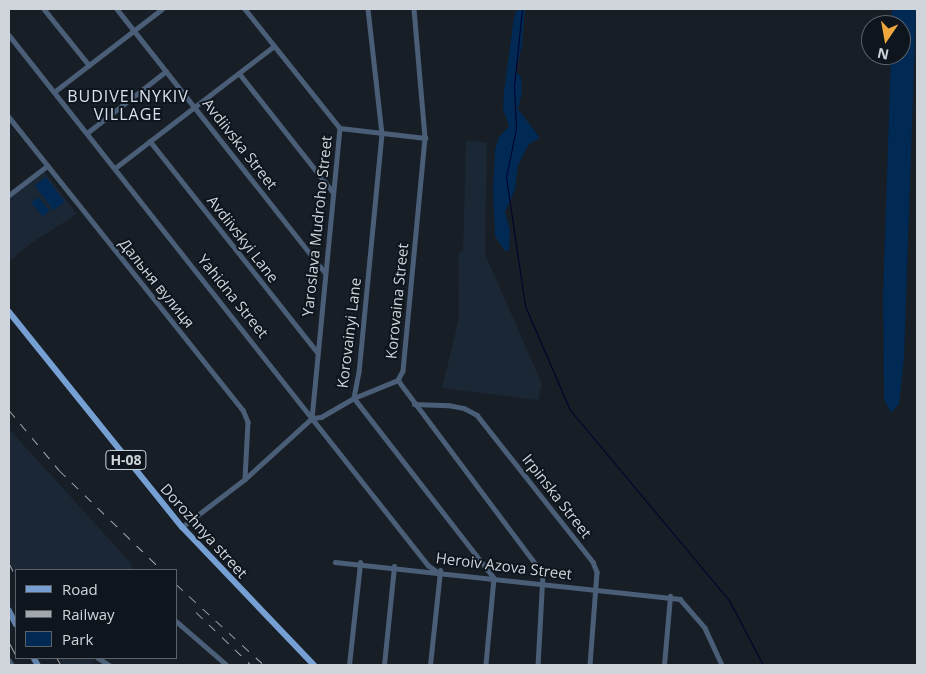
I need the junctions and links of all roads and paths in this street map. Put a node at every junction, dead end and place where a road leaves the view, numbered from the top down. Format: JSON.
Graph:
{"nodes":[{"id":1,"x":44,"y":9,"type":"edge"},
{"id":2,"x":117,"y":9,"type":"edge"},
{"id":3,"x":162,"y":9,"type":"edge"},
{"id":4,"x":245,"y":9,"type":"edge"},
{"id":5,"x":368,"y":9,"type":"edge"},
{"id":6,"x":414,"y":9,"type":"edge"},
{"id":7,"x":134,"y":30,"type":"junction"},
{"id":8,"x":9,"y":35,"type":"edge"},
{"id":9,"x":274,"y":46,"type":"junction"},
{"id":10,"x":89,"y":65,"type":"junction"},
{"id":11,"x":166,"y":71,"type":"junction"},
{"id":12,"x":239,"y":73,"type":"junction"},
{"id":13,"x":54,"y":92,"type":"junction"},
{"id":14,"x":194,"y":107,"type":"junction"},
{"id":15,"x":9,"y":118,"type":"edge"},
{"id":16,"x":340,"y":128,"type":"junction"},
{"id":17,"x":87,"y":133,"type":"junction"},
{"id":18,"x":382,"y":134,"type":"junction"},
{"id":19,"x":425,"y":138,"type":"junction"},
{"id":20,"x":150,"y":141,"type":"junction"},
{"id":21,"x":47,"y":166,"type":"junction"},
{"id":22,"x":115,"y":168,"type":"junction"},
{"id":23,"x":333,"y":192,"type":"junction"},
{"id":24,"x":9,"y":195,"type":"edge"},
{"id":25,"x":325,"y":272,"type":"junction"},
{"id":26,"x":9,"y":312,"type":"edge"},
{"id":27,"x":317,"y":352,"type":"junction"},
{"id":28,"x":398,"y":380,"type":"junction"},
{"id":29,"x":354,"y":398,"type":"junction"},
{"id":30,"x":414,"y":404,"type":"junction"},
{"id":31,"x":312,"y":418,"type":"junction"},
{"id":32,"x":245,"y":479,"type":"junction"},
{"id":33,"x":182,"y":527,"type":"junction"},
{"id":34,"x":335,"y":562,"type":"dead end"},
{"id":35,"x":360,"y":564,"type":"junction"},
{"id":36,"x":394,"y":567,"type":"junction"},
{"id":37,"x":438,"y":571,"type":"junction"},
{"id":38,"x":494,"y":578,"type":"junction"},
{"id":39,"x":546,"y":582,"type":"junction"},
{"id":40,"x":596,"y":589,"type":"junction"},
{"id":41,"x":670,"y":596,"type":"junction"},
{"id":42,"x":9,"y":610,"type":"edge"},
{"id":43,"x":15,"y":622,"type":"edge"},
{"id":44,"x":178,"y":623,"type":"edge"},
{"id":45,"x":9,"y":660,"type":"edge"},
{"id":46,"x":12,"y":665,"type":"edge"},
{"id":47,"x":227,"y":665,"type":"edge"},
{"id":48,"x":314,"y":665,"type":"edge"},
{"id":49,"x":349,"y":665,"type":"edge"},
{"id":50,"x":384,"y":665,"type":"edge"},
{"id":51,"x":430,"y":665,"type":"edge"},
{"id":52,"x":486,"y":665,"type":"edge"},
{"id":53,"x":538,"y":665,"type":"edge"},
{"id":54,"x":590,"y":665,"type":"edge"},
{"id":55,"x":664,"y":665,"type":"edge"},
{"id":56,"x":722,"y":665,"type":"edge"}],
"edges":[{"from":1,"to":10,"type":"street"},
{"from":2,"to":7,"type":"street","name":"Avdiivska Street"},
{"from":3,"to":7,"type":"street"},
{"from":4,"to":9,"type":"street","name":"Yaroslava Mudroho Street"},
{"from":5,"to":18,"type":"street","name":"Korovainyi Lane"},
{"from":6,"to":19,"type":"street","name":"Korovaina Street"},
{"from":7,"to":10,"type":"street"},
{"from":7,"to":11,"type":"street","name":"Avdiivska Street"},
{"from":8,"to":13,"type":"street","name":"Yahidna Street"},
{"from":9,"to":12,"type":"street"},
{"from":9,"to":16,"type":"street","name":"Yaroslava Mudroho Street"},
{"from":10,"to":13,"type":"street"},
{"from":11,"to":14,"type":"street","name":"Avdiivska Street"},
{"from":11,"to":17,"type":"street"},
{"from":12,"to":14,"type":"street"},
{"from":12,"to":23,"type":"street"},
{"from":13,"to":17,"type":"street","name":"Yahidna Street"},
{"from":14,"to":20,"type":"street"},
{"from":14,"to":25,"type":"street","name":"Avdiivska Street"},
{"from":15,"to":21,"type":"street","name":"Дальня вулиця"},
{"from":16,"to":18,"type":"street"},
{"from":16,"to":23,"type":"street","name":"Yaroslava Mudroho Street"},
{"from":17,"to":22,"type":"street","name":"Yahidna Street"},
{"from":18,"to":19,"type":"street"},
{"from":18,"to":29,"type":"street","name":"Korovainyi Lane"},
{"from":19,"to":28,"type":"street","name":"Korovaina Street"},
{"from":20,"to":22,"type":"street"},
{"from":20,"to":27,"type":"street","name":"Avdiivskyi Lane"},
{"from":21,"to":24,"type":"street"},
{"from":21,"to":32,"type":"street","name":"Дальня вулиця"},
{"from":22,"to":31,"type":"street","name":"Yahidna Street"},
{"from":23,"to":25,"type":"street","name":"Yaroslava Mudroho Street"},
{"from":25,"to":27,"type":"street","name":"Yaroslava Mudroho Street"},
{"from":26,"to":33,"type":"main road","name":"Dorozhnya street","number":"Н-08"},
{"from":27,"to":31,"type":"street","name":"Yaroslava Mudroho Street"},
{"from":28,"to":29,"type":"street"},
{"from":28,"to":30,"type":"street","name":"Korovaina Street"},
{"from":29,"to":31,"type":"street"},
{"from":29,"to":38,"type":"street","name":"Korovainyi Lane"},
{"from":30,"to":39,"type":"street","name":"Korovaina Street"},
{"from":30,"to":40,"type":"street","name":"Irpinska Street"},
{"from":31,"to":32,"type":"street"},
{"from":31,"to":37,"type":"street","name":"Yahidna Street"},
{"from":32,"to":33,"type":"street"},
{"from":33,"to":48,"type":"main road","name":"Dorozhnya street","number":"Н-08"},
{"from":34,"to":35,"type":"street","name":"Heroiv Azova Street"},
{"from":35,"to":36,"type":"street","name":"Heroiv Azova Street"},
{"from":35,"to":49,"type":"street"},
{"from":36,"to":37,"type":"street","name":"Heroiv Azova Street"},
{"from":36,"to":50,"type":"street"},
{"from":37,"to":38,"type":"street","name":"Heroiv Azova Street"},
{"from":37,"to":51,"type":"street"},
{"from":38,"to":39,"type":"street","name":"Heroiv Azova Street"},
{"from":38,"to":52,"type":"street"},
{"from":39,"to":40,"type":"street","name":"Heroiv Azova Street"},
{"from":39,"to":53,"type":"street"},
{"from":40,"to":41,"type":"street","name":"Heroiv Azova Street"},
{"from":40,"to":54,"type":"street","name":"Irpinska Street"},
{"from":41,"to":55,"type":"street"},
{"from":41,"to":56,"type":"street"},
{"from":42,"to":43,"type":"main road"},
{"from":44,"to":47,"type":"street"},
{"from":45,"to":46,"type":"street"}]}
